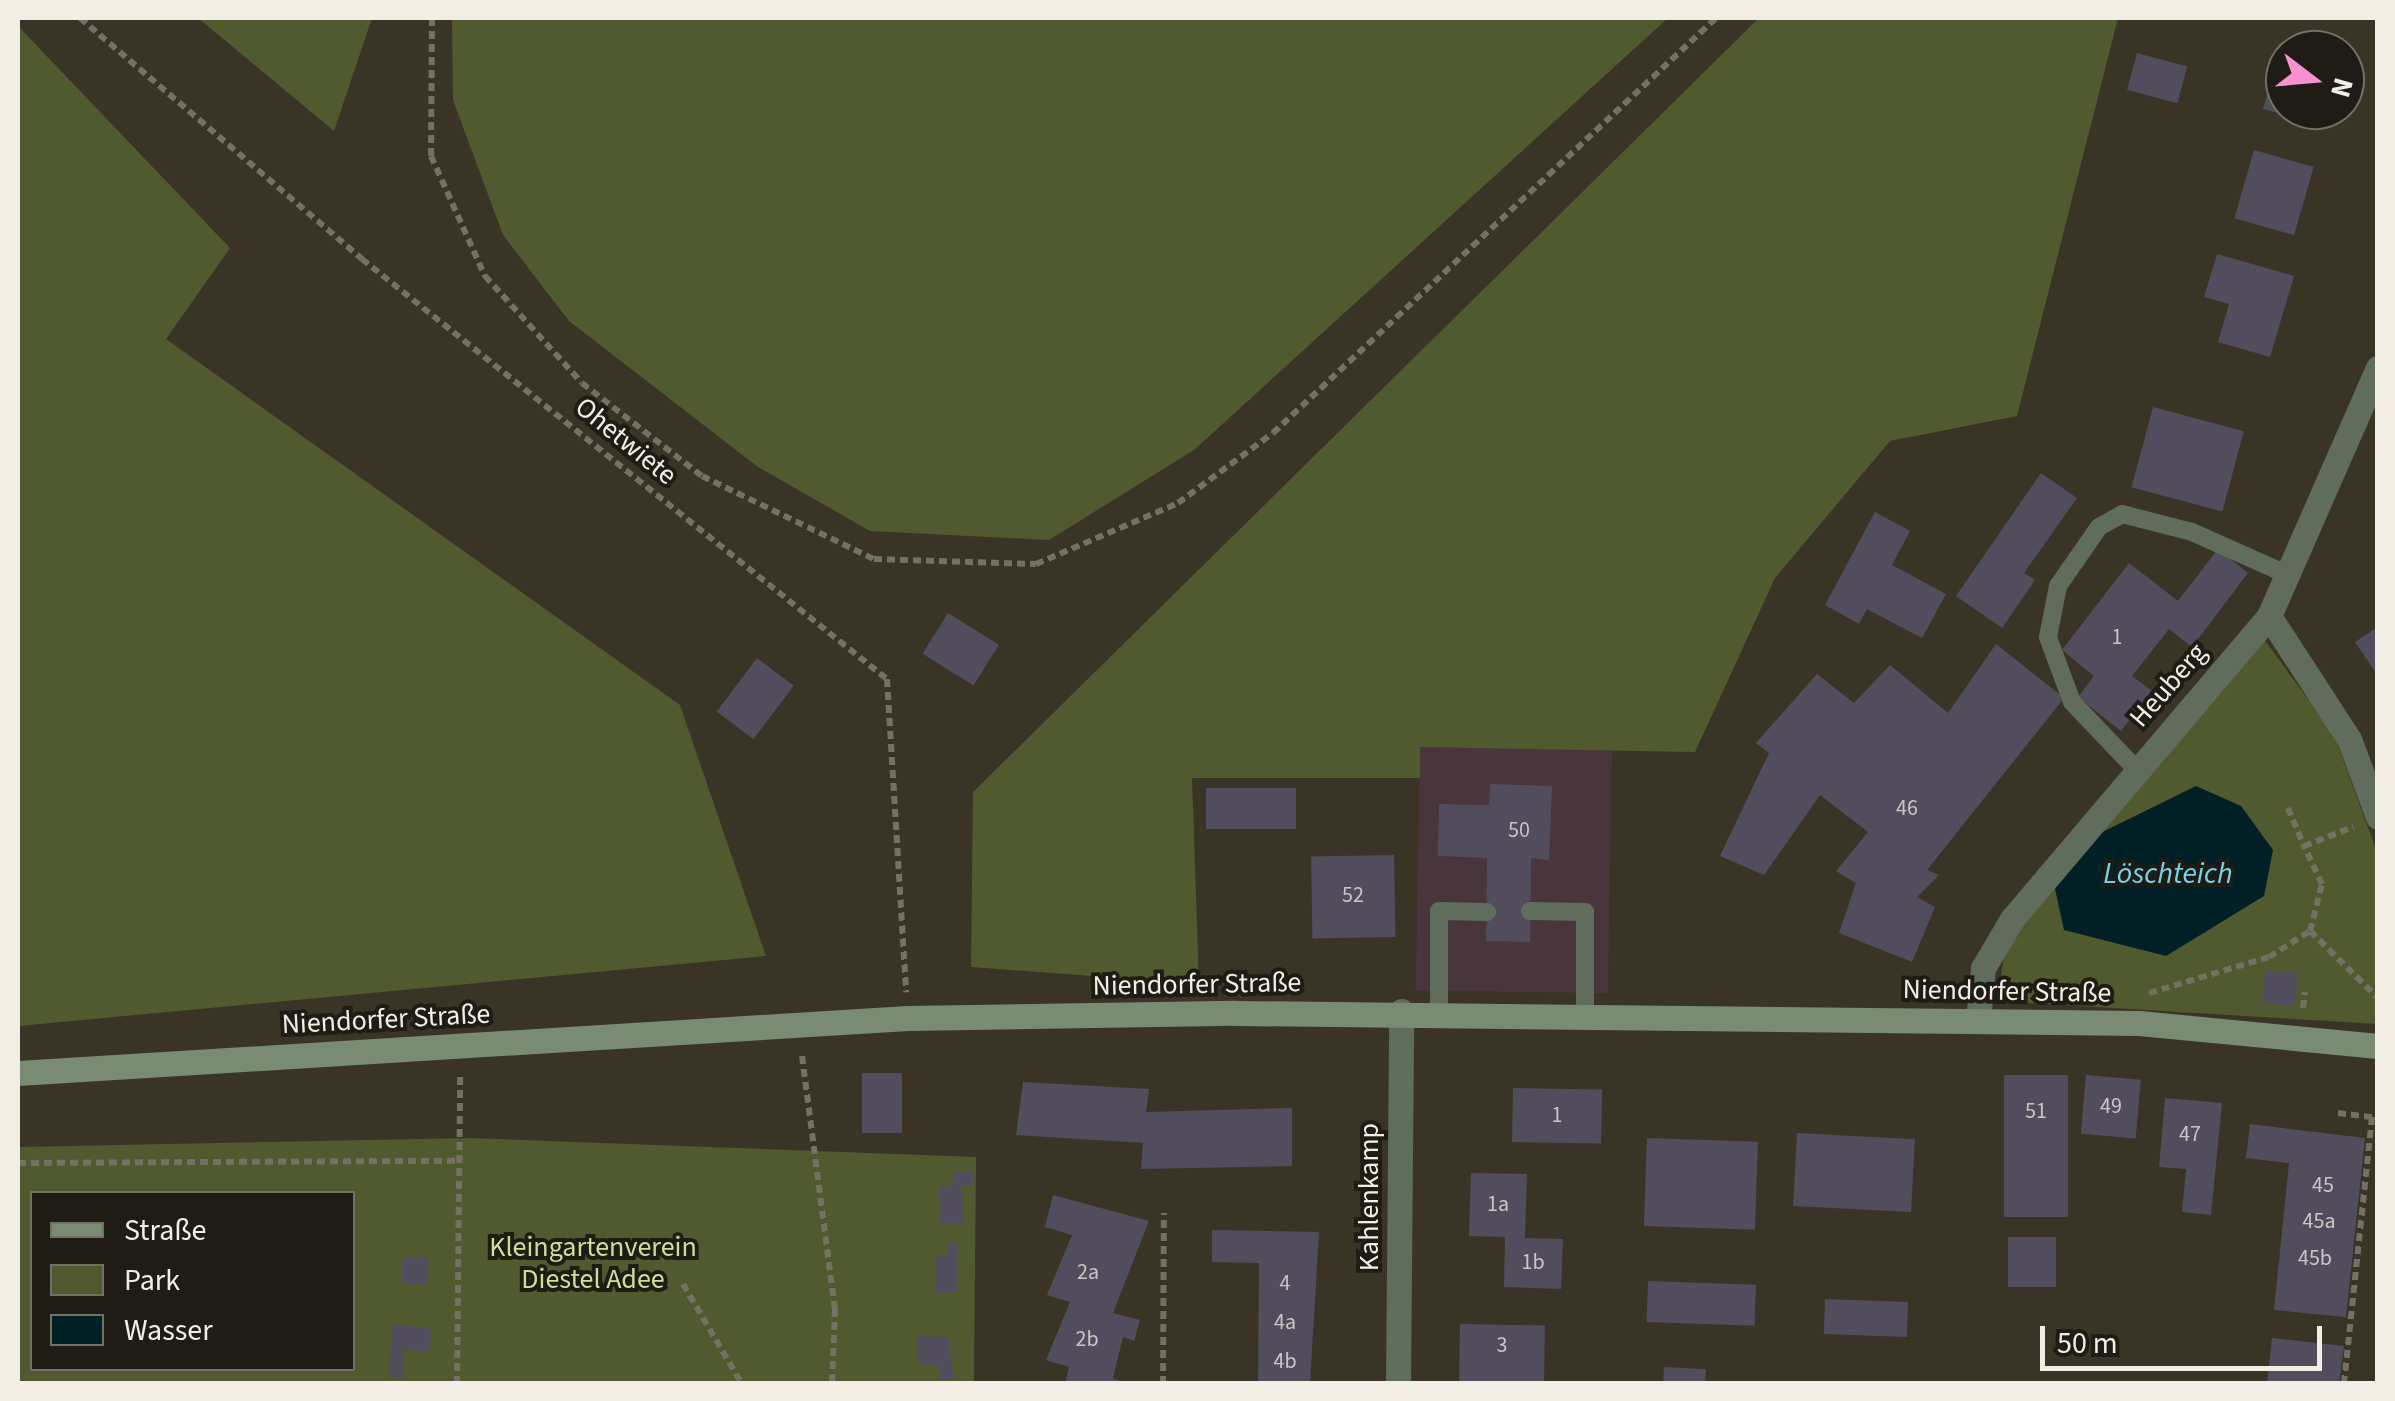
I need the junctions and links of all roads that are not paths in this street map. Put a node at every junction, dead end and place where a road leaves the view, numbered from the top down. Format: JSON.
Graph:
{"nodes":[{"id":1,"x":2378,"y":368,"type":"edge"},
{"id":2,"x":2288,"y":575,"type":"junction"},
{"id":3,"x":2269,"y":616,"type":"junction"},
{"id":4,"x":2135,"y":768,"type":"junction"},
{"id":5,"x":2368,"y":821,"type":"edge"},
{"id":6,"x":1487,"y":912,"type":"dead end"},
{"id":7,"x":1530,"y":912,"type":"dead end"},
{"id":8,"x":1401,"y":1011,"type":"junction"},
{"id":9,"x":1439,"y":1011,"type":"junction"},
{"id":10,"x":1584,"y":1013,"type":"junction"},
{"id":11,"x":1978,"y":1020,"type":"junction"},
{"id":12,"x":2378,"y":1046,"type":"edge"},
{"id":13,"x":18,"y":1073,"type":"edge"},
{"id":14,"x":1398,"y":1384,"type":"edge"}],
"edges":[{"from":1,"to":2,"type":"street","name":"Heuberg"},
{"from":2,"to":3,"type":"street","name":"Heuberg"},
{"from":2,"to":4,"type":"lane"},
{"from":3,"to":4,"type":"street","name":"Heuberg"},
{"from":3,"to":5,"type":"street"},
{"from":4,"to":11,"type":"street","name":"Heuberg"},
{"from":6,"to":9,"type":"lane"},
{"from":7,"to":10,"type":"lane"},
{"from":8,"to":9,"type":"main road","name":"Niendorfer Straße"},
{"from":8,"to":13,"type":"main road","name":"Niendorfer Straße"},
{"from":8,"to":14,"type":"street","name":"Kahlenkamp"},
{"from":9,"to":10,"type":"main road","name":"Niendorfer Straße"},
{"from":10,"to":11,"type":"main road","name":"Niendorfer Straße"},
{"from":11,"to":12,"type":"main road","name":"Niendorfer Straße"}]}
